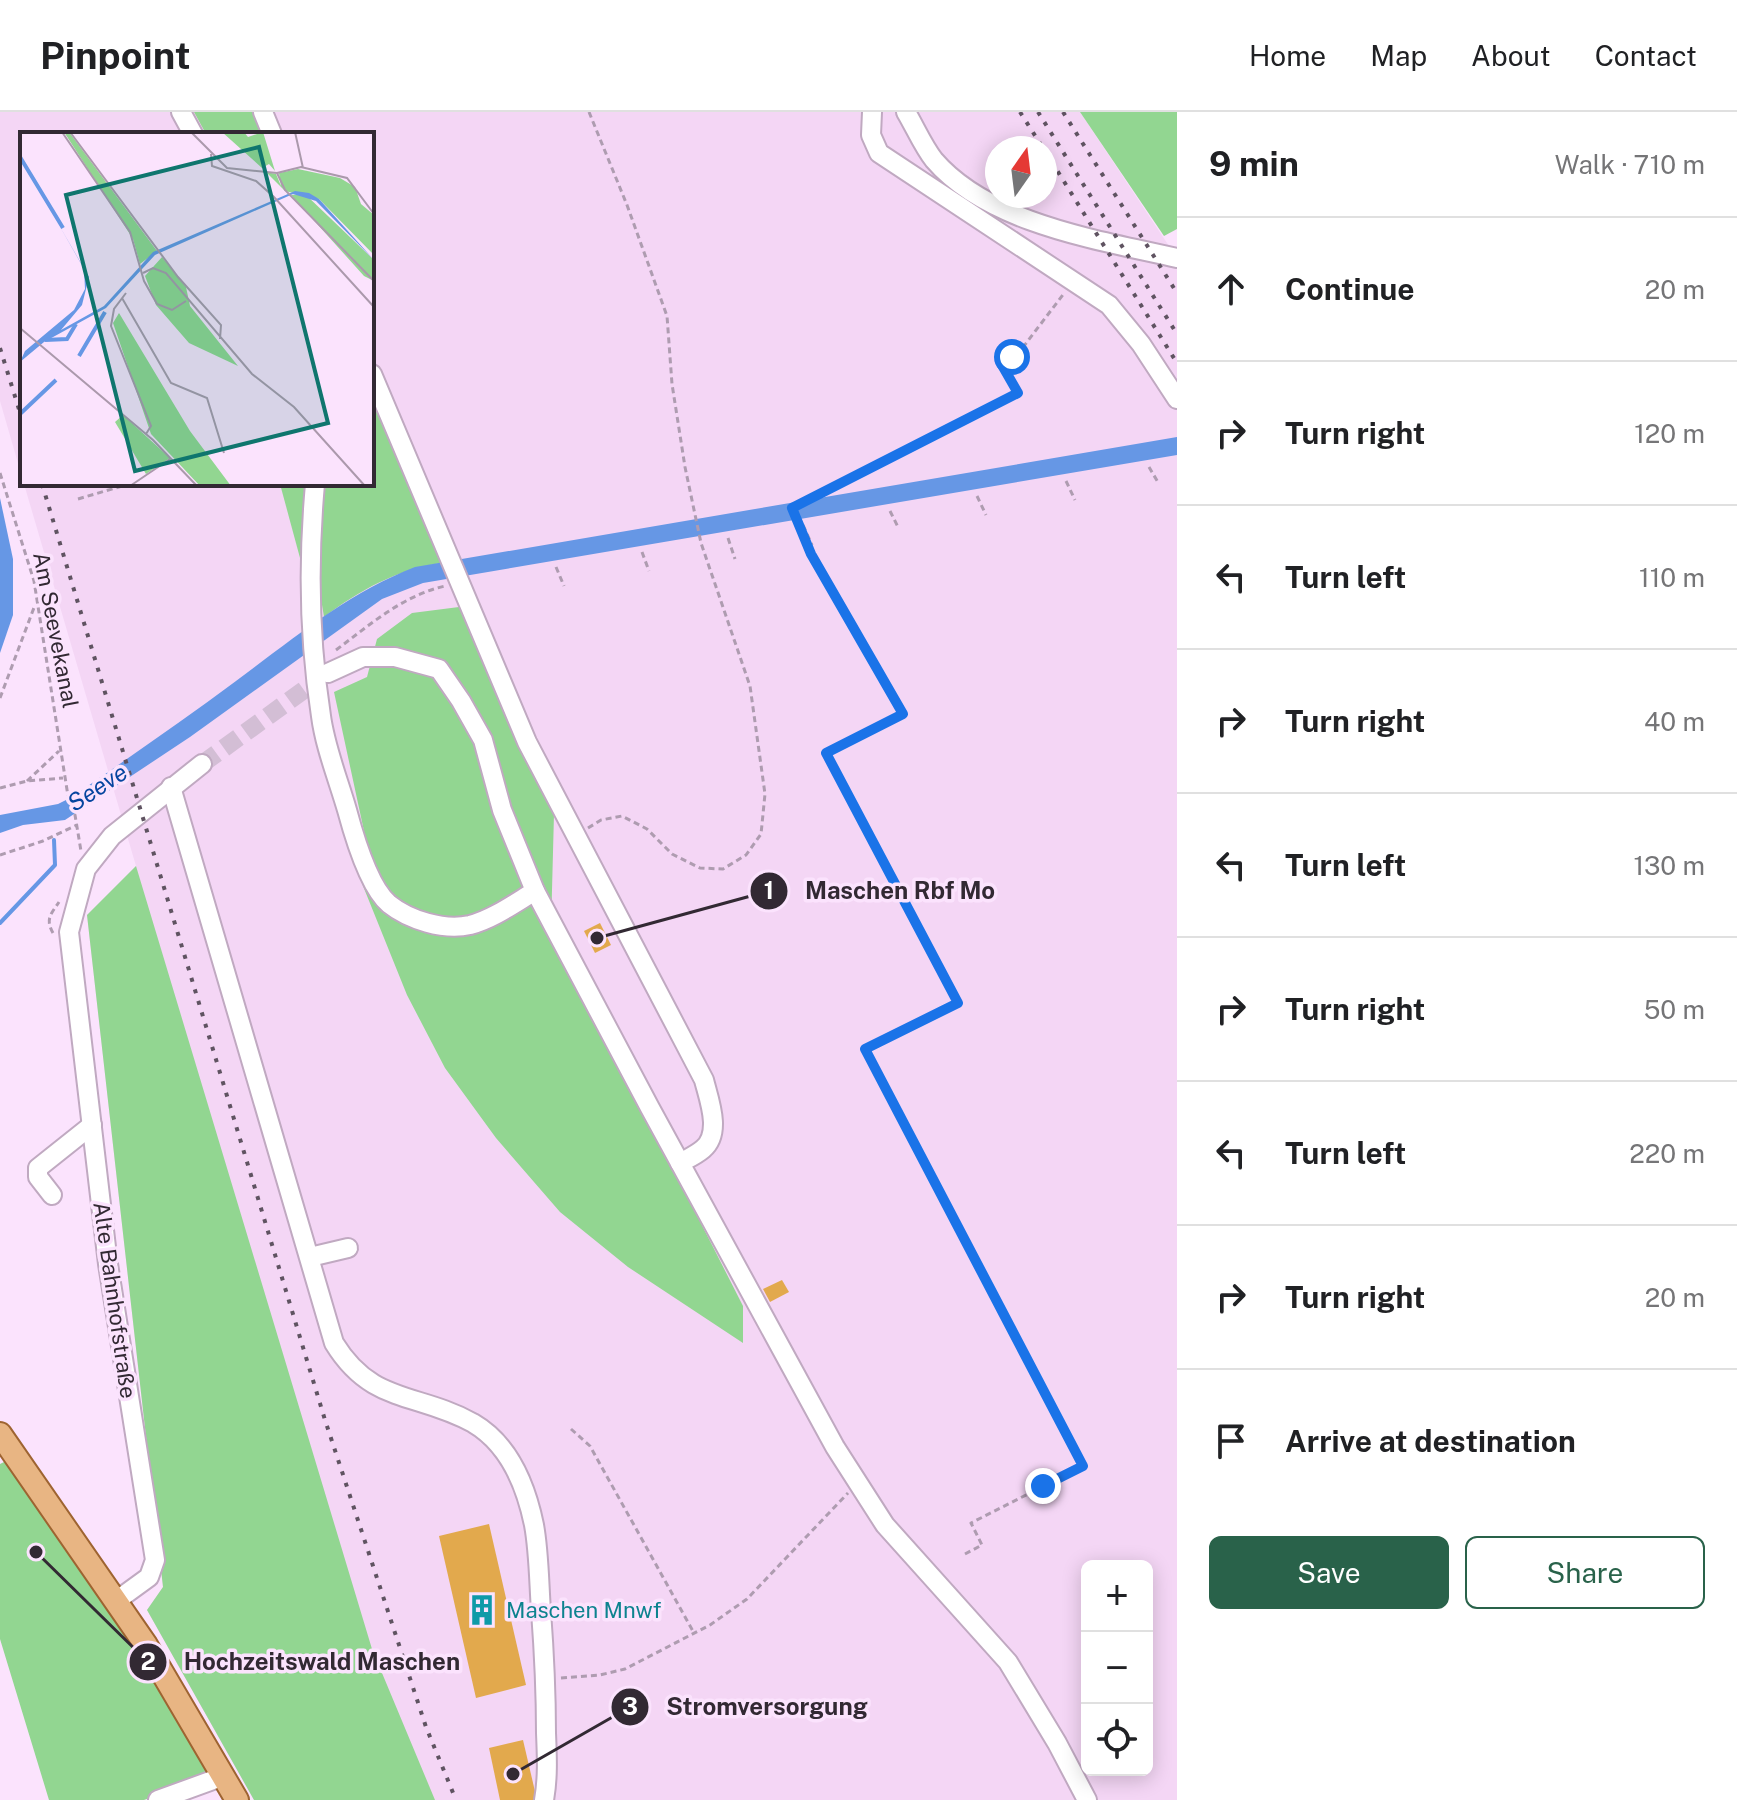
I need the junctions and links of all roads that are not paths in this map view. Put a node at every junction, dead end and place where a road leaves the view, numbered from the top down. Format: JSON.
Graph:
{"nodes":[{"id":1,"x":181,"y":112,"type":"edge"},
{"id":2,"x":263,"y":112,"type":"edge"},
{"id":3,"x":872,"y":112,"type":"edge"},
{"id":4,"x":906,"y":112,"type":"edge"},
{"id":5,"x":192,"y":132,"type":"edge"},
{"id":6,"x":271,"y":132,"type":"edge"},
{"id":7,"x":1177,"y":258,"type":"edge"},
{"id":8,"x":374,"y":379,"type":"edge"},
{"id":9,"x":1177,"y":399,"type":"edge"},
{"id":10,"x":315,"y":486,"type":"edge"},
{"id":11,"x":327,"y":665,"type":"tunnel mouth"},
{"id":12,"x":202,"y":764,"type":"tunnel mouth"},
{"id":13,"x":171,"y":787,"type":"junction"},
{"id":14,"x":535,"y":891,"type":"junction"},
{"id":15,"x":92,"y":1125,"type":"junction"},
{"id":16,"x":680,"y":1163,"type":"junction"},
{"id":17,"x":52,"y":1195,"type":"dead end"},
{"id":18,"x":348,"y":1248,"type":"dead end"},
{"id":19,"x":310,"y":1257,"type":"junction"},
{"id":20,"x":0,"y":1434,"type":"edge"},
{"id":21,"x":116,"y":1601,"type":"junction"},
{"id":22,"x":224,"y":1776,"type":"junction"},
{"id":23,"x":158,"y":1800,"type":"edge"},
{"id":24,"x":237,"y":1800,"type":"edge"},
{"id":25,"x":544,"y":1800,"type":"edge"},
{"id":26,"x":1087,"y":1800,"type":"edge"}],
"edges":[{"from":1,"to":5,"type":"street"},
{"from":2,"to":6,"type":"street"},
{"from":3,"to":9,"type":"street"},
{"from":4,"to":7,"type":"street"},
{"from":8,"to":16,"type":"street"},
{"from":10,"to":14,"type":"street"},
{"from":11,"to":14,"type":"street"},
{"from":12,"to":13,"type":"street","name":"Alte Bahnhofstraße"},
{"from":13,"to":15,"type":"street","name":"Alte Bahnhofstraße"},
{"from":13,"to":19,"type":"street"},
{"from":14,"to":16,"type":"street"},
{"from":15,"to":17,"type":"street"},
{"from":15,"to":21,"type":"street","name":"Alte Bahnhofstraße"},
{"from":16,"to":26,"type":"street"},
{"from":18,"to":19,"type":"street"},
{"from":19,"to":25,"type":"street"},
{"from":20,"to":21,"type":"main road"},
{"from":21,"to":22,"type":"main road"},
{"from":22,"to":23,"type":"street"},
{"from":22,"to":24,"type":"main road"}]}
